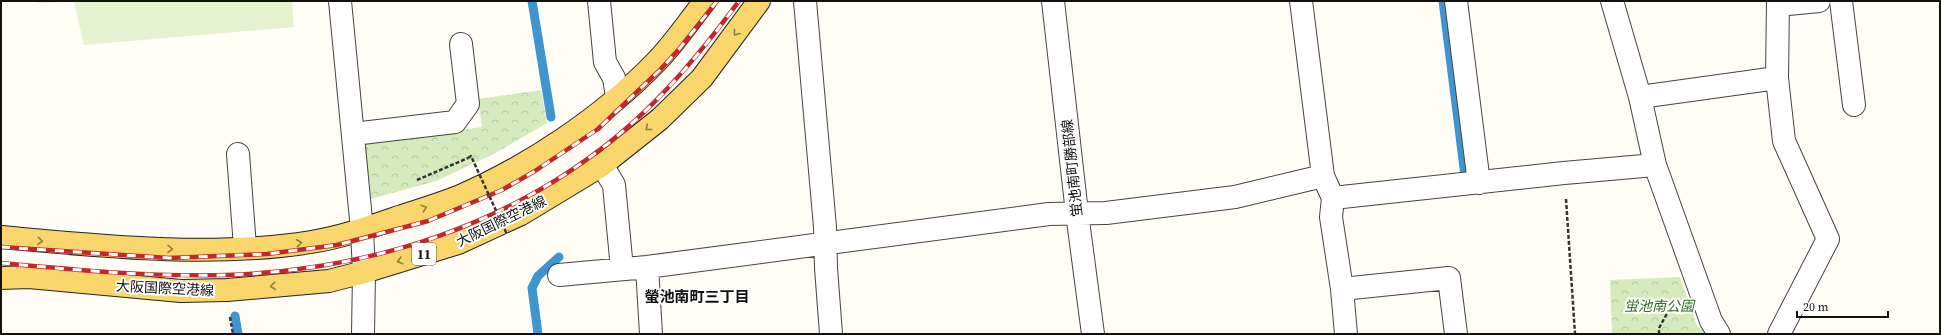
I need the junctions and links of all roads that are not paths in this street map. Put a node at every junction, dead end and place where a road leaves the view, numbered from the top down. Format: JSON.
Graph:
{"nodes":[{"id":1,"x":340,"y":1,"type":"edge"},
{"id":2,"x":598,"y":1,"type":"edge"},
{"id":3,"x":705,"y":1,"type":"edge"},
{"id":4,"x":759,"y":1,"type":"edge"},
{"id":5,"x":805,"y":1,"type":"edge"},
{"id":6,"x":1053,"y":1,"type":"edge"},
{"id":7,"x":1301,"y":1,"type":"edge"},
{"id":8,"x":1456,"y":1,"type":"edge"},
{"id":9,"x":1612,"y":1,"type":"edge"},
{"id":10,"x":1819,"y":1,"type":"edge"},
{"id":11,"x":1841,"y":1,"type":"edge"},
{"id":12,"x":1778,"y":3,"type":"edge"},
{"id":13,"x":461,"y":44,"type":"dead end"},
{"id":14,"x":1777,"y":78,"type":"junction"},
{"id":15,"x":617,"y":97,"type":"junction"},
{"id":16,"x":1640,"y":97,"type":"junction"},
{"id":17,"x":1854,"y":104,"type":"dead end"},
{"id":18,"x":353,"y":134,"type":"junction"},
{"id":19,"x":238,"y":154,"type":"dead end"},
{"id":20,"x":602,"y":165,"type":"junction"},
{"id":21,"x":1655,"y":165,"type":"junction"},
{"id":22,"x":1323,"y":176,"type":"junction"},
{"id":23,"x":1479,"y":183,"type":"junction"},
{"id":24,"x":1333,"y":198,"type":"junction"},
{"id":25,"x":1077,"y":213,"type":"junction"},
{"id":26,"x":362,"y":230,"type":"junction"},
{"id":27,"x":1,"y":238,"type":"edge"},
{"id":28,"x":826,"y":242,"type":"junction"},
{"id":29,"x":245,"y":247,"type":"junction"},
{"id":30,"x":647,"y":266,"type":"junction"},
{"id":31,"x":622,"y":269,"type":"junction"},
{"id":32,"x":364,"y":272,"type":"junction"},
{"id":33,"x":559,"y":275,"type":"dead end"},
{"id":34,"x":1,"y":278,"type":"edge"},
{"id":35,"x":1342,"y":288,"type":"junction"},
{"id":36,"x":363,"y":334,"type":"edge"},
{"id":37,"x":651,"y":334,"type":"edge"},
{"id":38,"x":832,"y":334,"type":"edge"},
{"id":39,"x":1093,"y":334,"type":"edge"},
{"id":40,"x":1346,"y":334,"type":"edge"},
{"id":41,"x":1456,"y":334,"type":"edge"},
{"id":42,"x":1720,"y":334,"type":"edge"},
{"id":43,"x":1779,"y":334,"type":"edge"}],
"edges":[{"from":1,"to":18,"type":"street"},
{"from":2,"to":15,"type":"street"},
{"from":3,"to":15,"type":"main road"},
{"from":4,"to":20,"type":"main road","name":"大阪国際空港線","number":"11","one_way":true},
{"from":5,"to":28,"type":"street"},
{"from":6,"to":25,"type":"street","name":"蛍池南町勝部線"},
{"from":7,"to":22,"type":"street"},
{"from":8,"to":23,"type":"street"},
{"from":9,"to":16,"type":"street"},
{"from":10,"to":12,"type":"street"},
{"from":11,"to":17,"type":"street"},
{"from":12,"to":14,"type":"street"},
{"from":13,"to":18,"type":"street"},
{"from":14,"to":16,"type":"street"},
{"from":14,"to":43,"type":"street"},
{"from":26,"to":15,"type":"main road","one_way":true},
{"from":16,"to":21,"type":"street"},
{"from":18,"to":26,"type":"street"},
{"from":19,"to":29,"type":"street"},
{"from":20,"to":31,"type":"street"},
{"from":20,"to":32,"type":"main road","name":"大阪国際空港線","number":"11","one_way":true},
{"from":21,"to":23,"type":"street"},
{"from":21,"to":42,"type":"street"},
{"from":22,"to":24,"type":"street"},
{"from":22,"to":25,"type":"street"},
{"from":23,"to":24,"type":"street"},
{"from":24,"to":35,"type":"street"},
{"from":25,"to":28,"type":"street"},
{"from":25,"to":39,"type":"street","name":"蛍池南町勝部線"},
{"from":29,"to":26,"type":"main road","one_way":true},
{"from":26,"to":32,"type":"street"},
{"from":27,"to":29,"type":"main road","one_way":true},
{"from":28,"to":30,"type":"street"},
{"from":28,"to":38,"type":"street"},
{"from":30,"to":31,"type":"street"},
{"from":30,"to":37,"type":"street"},
{"from":31,"to":33,"type":"street"},
{"from":32,"to":34,"type":"main road","name":"大阪国際空港線","number":"11","one_way":true},
{"from":32,"to":36,"type":"street"},
{"from":35,"to":40,"type":"street"},
{"from":35,"to":41,"type":"street"}]}
